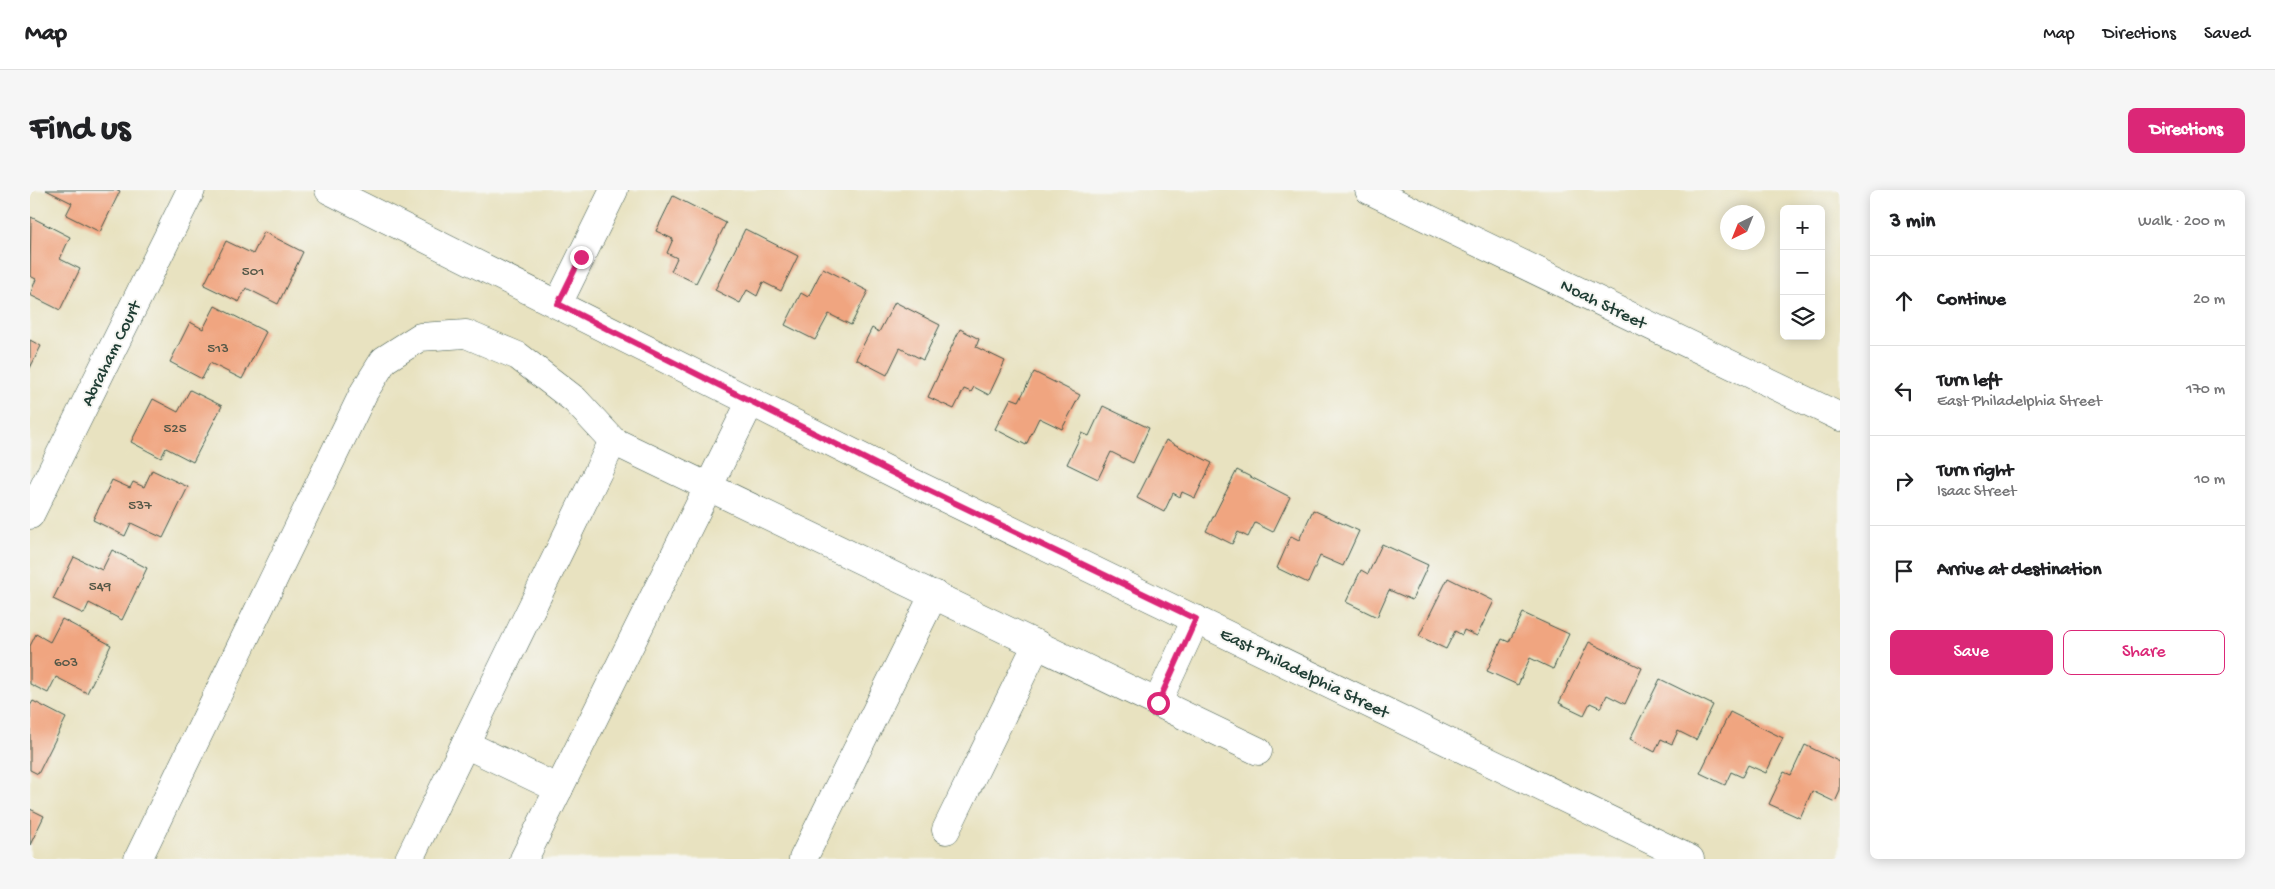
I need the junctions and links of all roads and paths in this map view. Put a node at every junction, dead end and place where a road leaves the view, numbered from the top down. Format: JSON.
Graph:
{"nodes":[{"id":1,"x":191,"y":190,"type":"edge"},
{"id":2,"x":328,"y":190,"type":"edge"},
{"id":3,"x":614,"y":190,"type":"edge"},
{"id":4,"x":1369,"y":190,"type":"edge"},
{"id":5,"x":558,"y":304,"type":"junction"},
{"id":6,"x":751,"y":401,"type":"junction"},
{"id":7,"x":1840,"y":416,"type":"edge"},
{"id":8,"x":613,"y":441,"type":"junction"},
{"id":9,"x":709,"y":486,"type":"junction"},
{"id":10,"x":30,"y":515,"type":"edge"},
{"id":11,"x":934,"y":594,"type":"junction"},
{"id":12,"x":1196,"y":619,"type":"junction"},
{"id":13,"x":1037,"y":644,"type":"junction"},
{"id":14,"x":1158,"y":703,"type":"junction"},
{"id":15,"x":465,"y":744,"type":"junction"},
{"id":16,"x":1258,"y":751,"type":"dead end"},
{"id":17,"x":559,"y":789,"type":"junction"},
{"id":18,"x":946,"y":830,"type":"dead end"},
{"id":19,"x":138,"y":859,"type":"edge"},
{"id":20,"x":409,"y":859,"type":"edge"},
{"id":21,"x":524,"y":859,"type":"edge"},
{"id":22,"x":804,"y":859,"type":"edge"},
{"id":23,"x":1690,"y":859,"type":"edge"}],
"edges":[{"from":1,"to":10,"type":"street","name":"Abraham Court"},
{"from":2,"to":5,"type":"street","name":"East Philadelphia Street"},
{"from":3,"to":5,"type":"street"},
{"from":4,"to":7,"type":"street","name":"Noah Street"},
{"from":5,"to":6,"type":"street","name":"East Philadelphia Street"},
{"from":6,"to":9,"type":"street"},
{"from":6,"to":12,"type":"street","name":"East Philadelphia Street"},
{"from":8,"to":9,"type":"street"},
{"from":8,"to":15,"type":"street"},
{"from":8,"to":19,"type":"street"},
{"from":9,"to":11,"type":"street"},
{"from":9,"to":17,"type":"street"},
{"from":11,"to":13,"type":"street"},
{"from":11,"to":22,"type":"street"},
{"from":12,"to":14,"type":"street"},
{"from":12,"to":23,"type":"street","name":"East Philadelphia Street"},
{"from":13,"to":14,"type":"street"},
{"from":13,"to":18,"type":"street"},
{"from":14,"to":16,"type":"street"},
{"from":15,"to":17,"type":"street"},
{"from":15,"to":20,"type":"street"},
{"from":17,"to":21,"type":"street"}]}
